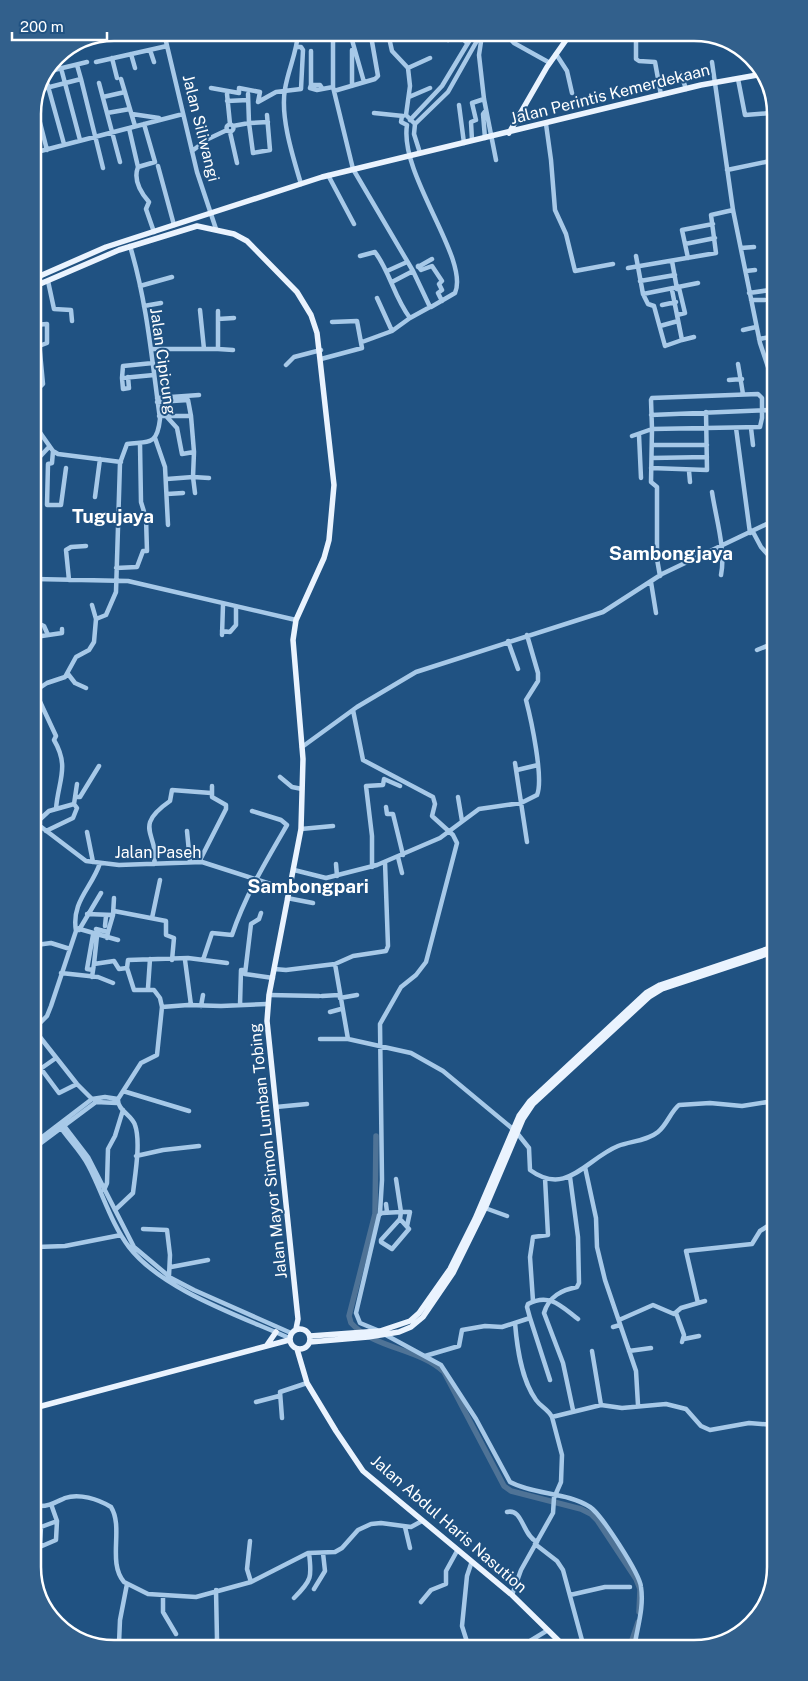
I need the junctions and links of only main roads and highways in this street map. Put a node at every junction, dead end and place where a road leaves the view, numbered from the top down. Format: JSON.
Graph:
{"nodes":[{"id":1,"x":565,"y":41,"type":"edge"},
{"id":2,"x":755,"y":76,"type":"edge"},
{"id":3,"x":509,"y":133,"type":"junction"},
{"id":4,"x":195,"y":218,"type":"junction"},
{"id":5,"x":197,"y":226,"type":"junction"},
{"id":6,"x":65,"y":265,"type":"junction"},
{"id":7,"x":69,"y":273,"type":"junction"},
{"id":8,"x":41,"y":276,"type":"edge"},
{"id":9,"x":41,"y":284,"type":"edge"},
{"id":10,"x":767,"y":949,"type":"edge"},
{"id":11,"x":767,"y":954,"type":"edge"},
{"id":12,"x":695,"y":976,"type":"junction"},
{"id":13,"x":490,"y":1191,"type":"junction"},
{"id":14,"x":298,"y":1318,"type":"junction"},
{"id":15,"x":296,"y":1329,"type":"junction"},
{"id":16,"x":304,"y":1329,"type":"junction"},
{"id":17,"x":276,"y":1332,"type":"road end"},
{"id":18,"x":382,"y":1334,"type":"junction"},
{"id":19,"x":369,"y":1335,"type":"junction"},
{"id":20,"x":352,"y":1336,"type":"junction"},
{"id":21,"x":290,"y":1337,"type":"junction"},
{"id":22,"x":310,"y":1339,"type":"junction"},
{"id":23,"x":278,"y":1342,"type":"junction"},
{"id":24,"x":267,"y":1345,"type":"junction"},
{"id":25,"x":295,"y":1347,"type":"junction"},
{"id":26,"x":306,"y":1348,"type":"junction"},
{"id":27,"x":302,"y":1365,"type":"junction"},
{"id":28,"x":41,"y":1406,"type":"edge"},
{"id":29,"x":558,"y":1640,"type":"edge"}],
"edges":[{"from":1,"to":3,"type":"main road"},
{"from":2,"to":3,"type":"main road","name":"Jalan Perintis Kemerdekaan"},
{"from":3,"to":4,"type":"main road","name":"Jalan Perintis Kemerdekaan"},
{"from":4,"to":5,"type":"main road"},
{"from":4,"to":6,"type":"main road"},
{"from":5,"to":7,"type":"main road"},
{"from":5,"to":14,"type":"main road","name":"Jalan Mayor Simon Lumban Tobing"},
{"from":6,"to":7,"type":"main road"},
{"from":6,"to":8,"type":"main road"},
{"from":7,"to":9,"type":"main road"},
{"from":10,"to":12,"type":"main road"},
{"from":11,"to":12,"type":"main road"},
{"from":12,"to":13,"type":"main road"},
{"from":13,"to":18,"type":"main road"},
{"from":13,"to":18,"type":"main road"},
{"from":14,"to":15,"type":"main road","name":"Jalan Mayor Simon Lumban Tobing"},
{"from":14,"to":16,"type":"main road","name":"Jalan Mayor Simon Lumban Tobing"},
{"from":15,"to":16,"type":"main road"},
{"from":15,"to":21,"type":"main road"},
{"from":16,"to":22,"type":"main road"},
{"from":17,"to":24,"type":"main road"},
{"from":18,"to":19,"type":"main road"},
{"from":19,"to":20,"type":"main road"},
{"from":19,"to":20,"type":"main road"},
{"from":20,"to":22,"type":"main road"},
{"from":21,"to":23,"type":"main road"},
{"from":21,"to":25,"type":"main road"},
{"from":22,"to":26,"type":"main road"},
{"from":23,"to":24,"type":"main road"},
{"from":23,"to":25,"type":"main road"},
{"from":24,"to":28,"type":"main road"},
{"from":25,"to":26,"type":"main road"},
{"from":25,"to":27,"type":"main road","name":"Jalan Abdul Haris Nasution"},
{"from":26,"to":27,"type":"main road"},
{"from":27,"to":29,"type":"main road","name":"Jalan Abdul Haris Nasution"}]}
